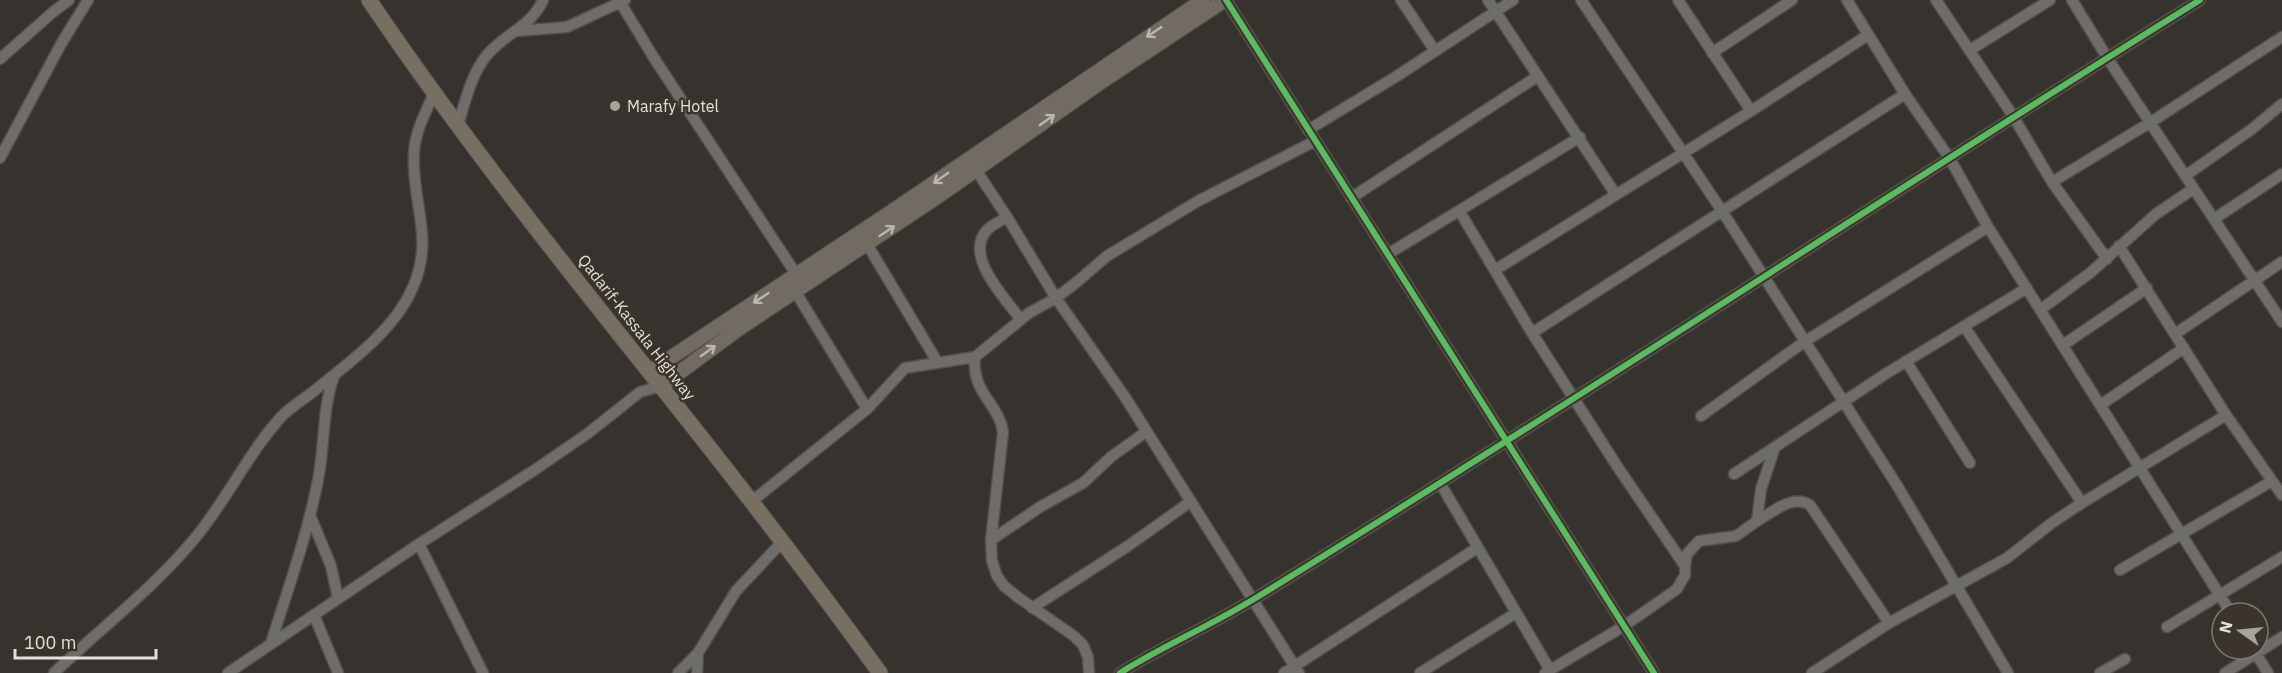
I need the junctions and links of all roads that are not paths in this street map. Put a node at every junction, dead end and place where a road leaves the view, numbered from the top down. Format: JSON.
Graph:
{"nodes":[{"id":1,"x":69,"y":0,"type":"edge"},
{"id":2,"x":88,"y":0,"type":"edge"},
{"id":3,"x":369,"y":0,"type":"edge"},
{"id":4,"x":543,"y":0,"type":"edge"},
{"id":5,"x":1203,"y":0,"type":"edge"},
{"id":6,"x":1225,"y":0,"type":"edge"},
{"id":7,"x":1401,"y":0,"type":"edge"},
{"id":8,"x":1488,"y":0,"type":"edge"},
{"id":9,"x":1513,"y":0,"type":"edge"},
{"id":10,"x":1581,"y":0,"type":"edge"},
{"id":11,"x":1678,"y":0,"type":"edge"},
{"id":12,"x":1792,"y":0,"type":"edge"},
{"id":13,"x":1847,"y":0,"type":"edge"},
{"id":14,"x":1936,"y":0,"type":"edge"},
{"id":15,"x":2050,"y":0,"type":"edge"},
{"id":16,"x":2072,"y":0,"type":"edge"},
{"id":17,"x":2200,"y":0,"type":"edge"},
{"id":18,"x":622,"y":1,"type":"edge"},
{"id":19,"x":1496,"y":11,"type":"junction"},
{"id":20,"x":517,"y":31,"type":"junction"},
{"id":21,"x":1868,"y":35,"type":"junction"},
{"id":22,"x":2282,"y":37,"type":"edge"},
{"id":23,"x":1970,"y":50,"type":"junction"},
{"id":24,"x":1435,"y":51,"type":"junction"},
{"id":25,"x":1712,"y":53,"type":"junction"},
{"id":26,"x":0,"y":59,"type":"edge"},
{"id":27,"x":2108,"y":59,"type":"junction"},
{"id":28,"x":1539,"y":76,"type":"junction"},
{"id":29,"x":434,"y":93,"type":"junction"},
{"id":30,"x":1905,"y":94,"type":"junction"},
{"id":31,"x":2282,"y":104,"type":"edge"},
{"id":32,"x":1751,"y":111,"type":"junction"},
{"id":33,"x":2013,"y":116,"type":"junction"},
{"id":34,"x":2151,"y":122,"type":"junction"},
{"id":35,"x":458,"y":125,"type":"junction"},
{"id":36,"x":1308,"y":130,"type":"junction"},
{"id":37,"x":1580,"y":137,"type":"junction"},
{"id":38,"x":1315,"y":141,"type":"junction"},
{"id":39,"x":1684,"y":153,"type":"junction"},
{"id":40,"x":0,"y":158,"type":"edge"},
{"id":41,"x":1950,"y":159,"type":"junction"},
{"id":42,"x":972,"y":165,"type":"junction"},
{"id":43,"x":2282,"y":174,"type":"edge"},
{"id":44,"x":2185,"y":176,"type":"junction"},
{"id":45,"x":2052,"y":182,"type":"junction"},
{"id":46,"x":2193,"y":189,"type":"junction"},
{"id":47,"x":1616,"y":195,"type":"junction"},
{"id":48,"x":1351,"y":198,"type":"junction"},
{"id":49,"x":1722,"y":211,"type":"junction"},
{"id":50,"x":1460,"y":212,"type":"junction"},
{"id":51,"x":1007,"y":217,"type":"junction"},
{"id":52,"x":2214,"y":219,"type":"junction"},
{"id":53,"x":1988,"y":226,"type":"junction"},
{"id":54,"x":867,"y":244,"type":"junction"},
{"id":55,"x":2119,"y":246,"type":"junction"},
{"id":56,"x":1388,"y":255,"type":"junction"},
{"id":57,"x":2106,"y":259,"type":"junction"},
{"id":58,"x":2282,"y":262,"type":"edge"},
{"id":59,"x":1495,"y":270,"type":"junction"},
{"id":60,"x":796,"y":274,"type":"junction"},
{"id":61,"x":1762,"y":277,"type":"junction"},
{"id":62,"x":2254,"y":280,"type":"junction"},
{"id":63,"x":2027,"y":288,"type":"junction"},
{"id":64,"x":2147,"y":288,"type":"junction"},
{"id":65,"x":795,"y":291,"type":"junction"},
{"id":66,"x":1056,"y":298,"type":"junction"},
{"id":67,"x":2040,"y":310,"type":"junction"},
{"id":68,"x":1021,"y":320,"type":"junction"},
{"id":69,"x":2282,"y":322,"type":"edge"},
{"id":70,"x":1964,"y":326,"type":"junction"},
{"id":71,"x":1532,"y":333,"type":"junction"},
{"id":72,"x":2175,"y":334,"type":"junction"},
{"id":73,"x":1804,"y":342,"type":"junction"},
{"id":74,"x":2063,"y":345,"type":"junction"},
{"id":75,"x":2184,"y":348,"type":"junction"},
{"id":76,"x":975,"y":357,"type":"junction"},
{"id":77,"x":1906,"y":361,"type":"junction"},
{"id":78,"x":938,"y":363,"type":"junction"},
{"id":79,"x":649,"y":372,"type":"junction"},
{"id":80,"x":335,"y":374,"type":"junction"},
{"id":81,"x":661,"y":386,"type":"junction"},
{"id":82,"x":640,"y":392,"type":"junction"},
{"id":83,"x":1575,"y":399,"type":"junction"},
{"id":84,"x":1842,"y":402,"type":"junction"},
{"id":85,"x":2102,"y":404,"type":"junction"},
{"id":86,"x":867,"y":409,"type":"junction"},
{"id":87,"x":2226,"y":415,"type":"junction"},
{"id":88,"x":1701,"y":416,"type":"dead end"},
{"id":89,"x":1146,"y":432,"type":"junction"},
{"id":90,"x":1506,"y":441,"type":"junction"},
{"id":91,"x":1775,"y":447,"type":"junction"},
{"id":92,"x":1970,"y":464,"type":"dead end"},
{"id":93,"x":2141,"y":468,"type":"junction"},
{"id":94,"x":1734,"y":474,"type":"dead end"},
{"id":95,"x":2272,"y":481,"type":"junction"},
{"id":96,"x":1440,"y":483,"type":"junction"},
{"id":97,"x":2282,"y":495,"type":"edge"},
{"id":98,"x":751,"y":502,"type":"junction"},
{"id":99,"x":1190,"y":502,"type":"junction"},
{"id":100,"x":2082,"y":503,"type":"junction"},
{"id":101,"x":310,"y":515,"type":"junction"},
{"id":102,"x":1757,"y":521,"type":"junction"},
{"id":103,"x":2182,"y":534,"type":"junction"},
{"id":104,"x":992,"y":540,"type":"junction"},
{"id":105,"x":782,"y":542,"type":"junction"},
{"id":106,"x":419,"y":544,"type":"junction"},
{"id":107,"x":1477,"y":548,"type":"junction"},
{"id":108,"x":2282,"y":557,"type":"edge"},
{"id":109,"x":1685,"y":566,"type":"junction"},
{"id":110,"x":2120,"y":570,"type":"dead end"},
{"id":111,"x":1957,"y":588,"type":"junction"},
{"id":112,"x":2220,"y":595,"type":"junction"},
{"id":113,"x":338,"y":598,"type":"junction"},
{"id":114,"x":1253,"y":599,"type":"junction"},
{"id":115,"x":2224,"y":601,"type":"edge"},
{"id":116,"x":1032,"y":608,"type":"junction"},
{"id":117,"x":1516,"y":613,"type":"junction"},
{"id":118,"x":314,"y":615,"type":"junction"},
{"id":119,"x":1889,"y":623,"type":"junction"},
{"id":120,"x":1624,"y":626,"type":"junction"},
{"id":121,"x":2167,"y":627,"type":"dead end"},
{"id":122,"x":272,"y":643,"type":"junction"},
{"id":123,"x":698,"y":653,"type":"junction"},
{"id":124,"x":2125,"y":659,"type":"dead end"},
{"id":125,"x":2241,"y":661,"type":"edge"},
{"id":126,"x":1297,"y":669,"type":"edge"},
{"id":127,"x":1547,"y":671,"type":"edge"},
{"id":128,"x":54,"y":673,"type":"edge"},
{"id":129,"x":228,"y":673,"type":"edge"},
{"id":130,"x":338,"y":673,"type":"edge"},
{"id":131,"x":483,"y":673,"type":"edge"},
{"id":132,"x":678,"y":673,"type":"edge"},
{"id":133,"x":697,"y":673,"type":"edge"},
{"id":134,"x":880,"y":673,"type":"edge"},
{"id":135,"x":1089,"y":673,"type":"edge"},
{"id":136,"x":1120,"y":673,"type":"edge"},
{"id":137,"x":1284,"y":673,"type":"edge"},
{"id":138,"x":1420,"y":673,"type":"edge"},
{"id":139,"x":1654,"y":673,"type":"edge"},
{"id":140,"x":1812,"y":673,"type":"edge"},
{"id":141,"x":2008,"y":673,"type":"edge"},
{"id":142,"x":2100,"y":673,"type":"edge"},
{"id":143,"x":2225,"y":673,"type":"edge"}],
"edges":[{"from":1,"to":26,"type":"street"},
{"from":2,"to":40,"type":"street"},
{"from":3,"to":29,"type":"highway","name":"Qadarif-Kassala Highway"},
{"from":4,"to":20,"type":"street"},
{"from":5,"to":42,"type":"main road","one_way":true},
{"from":6,"to":36,"type":"street"},
{"from":42,"to":6,"type":"main road","one_way":true},
{"from":7,"to":24,"type":"street"},
{"from":8,"to":19,"type":"street"},
{"from":9,"to":19,"type":"street"},
{"from":10,"to":39,"type":"street"},
{"from":11,"to":25,"type":"street"},
{"from":12,"to":25,"type":"street"},
{"from":13,"to":21,"type":"street"},
{"from":14,"to":23,"type":"street"},
{"from":15,"to":23,"type":"street"},
{"from":16,"to":27,"type":"street"},
{"from":17,"to":27,"type":"street"},
{"from":18,"to":20,"type":"street"},
{"from":18,"to":60,"type":"street"},
{"from":19,"to":24,"type":"street"},
{"from":19,"to":28,"type":"street"},
{"from":20,"to":35,"type":"street"},
{"from":21,"to":30,"type":"street"},
{"from":21,"to":32,"type":"street"},
{"from":22,"to":34,"type":"street"},
{"from":23,"to":33,"type":"street"},
{"from":24,"to":36,"type":"street"},
{"from":25,"to":32,"type":"street"},
{"from":27,"to":33,"type":"street"},
{"from":27,"to":34,"type":"street"},
{"from":28,"to":37,"type":"street"},
{"from":28,"to":48,"type":"street"},
{"from":29,"to":35,"type":"highway","name":"Qadarif-Kassala Highway"},
{"from":29,"to":80,"type":"street"},
{"from":30,"to":41,"type":"street"},
{"from":30,"to":49,"type":"street"},
{"from":31,"to":44,"type":"street"},
{"from":32,"to":39,"type":"street"},
{"from":33,"to":41,"type":"street"},
{"from":33,"to":45,"type":"street"},
{"from":34,"to":44,"type":"street"},
{"from":34,"to":45,"type":"street"},
{"from":35,"to":79,"type":"highway","name":"Qadarif-Kassala Highway"},
{"from":36,"to":38,"type":"street"},
{"from":37,"to":47,"type":"street"},
{"from":37,"to":50,"type":"street"},
{"from":38,"to":48,"type":"street"},
{"from":38,"to":66,"type":"street"},
{"from":39,"to":47,"type":"street"},
{"from":39,"to":49,"type":"street"},
{"from":41,"to":53,"type":"street"},
{"from":41,"to":61,"type":"street"},
{"from":42,"to":51,"type":"street"},
{"from":54,"to":42,"type":"main road","one_way":true},
{"from":42,"to":60,"type":"main road","one_way":true},
{"from":43,"to":52,"type":"street"},
{"from":44,"to":46,"type":"street"},
{"from":45,"to":57,"type":"street"},
{"from":46,"to":52,"type":"street"},
{"from":46,"to":55,"type":"street"},
{"from":47,"to":59,"type":"street"},
{"from":48,"to":56,"type":"street"},
{"from":49,"to":61,"type":"street"},
{"from":49,"to":71,"type":"street"},
{"from":50,"to":56,"type":"street"},
{"from":50,"to":59,"type":"street"},
{"from":51,"to":66,"type":"street"},
{"from":51,"to":68,"type":"street"},
{"from":52,"to":62,"type":"street"},
{"from":53,"to":63,"type":"street"},
{"from":53,"to":73,"type":"street"},
{"from":54,"to":65,"type":"main road"},
{"from":54,"to":78,"type":"street"},
{"from":55,"to":57,"type":"street"},
{"from":55,"to":64,"type":"street"},
{"from":56,"to":90,"type":"street"},
{"from":57,"to":67,"type":"street"},
{"from":58,"to":62,"type":"street"},
{"from":59,"to":71,"type":"street"},
{"from":60,"to":79,"type":"main road","one_way":true},
{"from":61,"to":73,"type":"street"},
{"from":61,"to":83,"type":"street"},
{"from":62,"to":69,"type":"street"},
{"from":62,"to":72,"type":"street"},
{"from":63,"to":67,"type":"street"},
{"from":63,"to":70,"type":"street"},
{"from":64,"to":72,"type":"street"},
{"from":64,"to":74,"type":"street"},
{"from":81,"to":65,"type":"main road","one_way":true},
{"from":65,"to":86,"type":"street"},
{"from":66,"to":68,"type":"street"},
{"from":66,"to":89,"type":"street"},
{"from":67,"to":74,"type":"street"},
{"from":68,"to":76,"type":"street"},
{"from":70,"to":77,"type":"street"},
{"from":70,"to":100,"type":"street"},
{"from":71,"to":83,"type":"street"},
{"from":72,"to":75,"type":"street"},
{"from":73,"to":84,"type":"street"},
{"from":73,"to":88,"type":"street"},
{"from":74,"to":85,"type":"street"},
{"from":75,"to":85,"type":"street"},
{"from":75,"to":87,"type":"street"},
{"from":76,"to":78,"type":"street"},
{"from":76,"to":104,"type":"street"},
{"from":77,"to":84,"type":"street"},
{"from":77,"to":92,"type":"street"},
{"from":78,"to":86,"type":"street"},
{"from":79,"to":81,"type":"highway","name":"Qadarif-Kassala Highway"},
{"from":79,"to":82,"type":"street"},
{"from":80,"to":101,"type":"street"},
{"from":80,"to":128,"type":"street"},
{"from":81,"to":82,"type":"street"},
{"from":81,"to":98,"type":"highway","name":"Qadarif-Kassala Highway"},
{"from":82,"to":106,"type":"street"},
{"from":83,"to":90,"type":"street"},
{"from":83,"to":109,"type":"street"},
{"from":84,"to":91,"type":"street"},
{"from":84,"to":111,"type":"street"},
{"from":85,"to":93,"type":"street"},
{"from":86,"to":98,"type":"street"},
{"from":87,"to":93,"type":"street"},
{"from":87,"to":95,"type":"street"},
{"from":89,"to":99,"type":"street"},
{"from":89,"to":104,"type":"street"},
{"from":90,"to":96,"type":"street"},
{"from":90,"to":120,"type":"street"},
{"from":91,"to":94,"type":"street"},
{"from":91,"to":102,"type":"street"},
{"from":93,"to":100,"type":"street"},
{"from":93,"to":103,"type":"street"},
{"from":95,"to":97,"type":"street"},
{"from":95,"to":103,"type":"street"},
{"from":96,"to":107,"type":"street"},
{"from":96,"to":114,"type":"street"},
{"from":98,"to":105,"type":"highway","name":"Qadarif-Kassala Highway"},
{"from":99,"to":114,"type":"street"},
{"from":99,"to":116,"type":"street"},
{"from":100,"to":111,"type":"street"},
{"from":101,"to":113,"type":"street"},
{"from":101,"to":122,"type":"street"},
{"from":102,"to":109,"type":"street"},
{"from":102,"to":119,"type":"street"},
{"from":103,"to":110,"type":"street"},
{"from":103,"to":112,"type":"street"},
{"from":104,"to":116,"type":"street"},
{"from":105,"to":123,"type":"street"},
{"from":105,"to":134,"type":"highway","name":"Qadarif-Kassala Highway"},
{"from":106,"to":113,"type":"street"},
{"from":106,"to":131,"type":"street"},
{"from":107,"to":117,"type":"street"},
{"from":107,"to":126,"type":"street"},
{"from":108,"to":112,"type":"street"},
{"from":109,"to":120,"type":"street"},
{"from":111,"to":119,"type":"street"},
{"from":111,"to":141,"type":"street"},
{"from":112,"to":115,"type":"street"},
{"from":112,"to":121,"type":"street"},
{"from":113,"to":118,"type":"street"},
{"from":114,"to":126,"type":"street"},
{"from":114,"to":136,"type":"street"},
{"from":116,"to":135,"type":"street"},
{"from":117,"to":127,"type":"street"},
{"from":117,"to":138,"type":"street"},
{"from":118,"to":122,"type":"street"},
{"from":118,"to":130,"type":"street"},
{"from":119,"to":140,"type":"street"},
{"from":120,"to":127,"type":"street"},
{"from":120,"to":139,"type":"street"},
{"from":122,"to":129,"type":"street"},
{"from":123,"to":132,"type":"street"},
{"from":123,"to":133,"type":"street"},
{"from":124,"to":142,"type":"street"},
{"from":125,"to":143,"type":"street"},
{"from":126,"to":137,"type":"street"}]}
